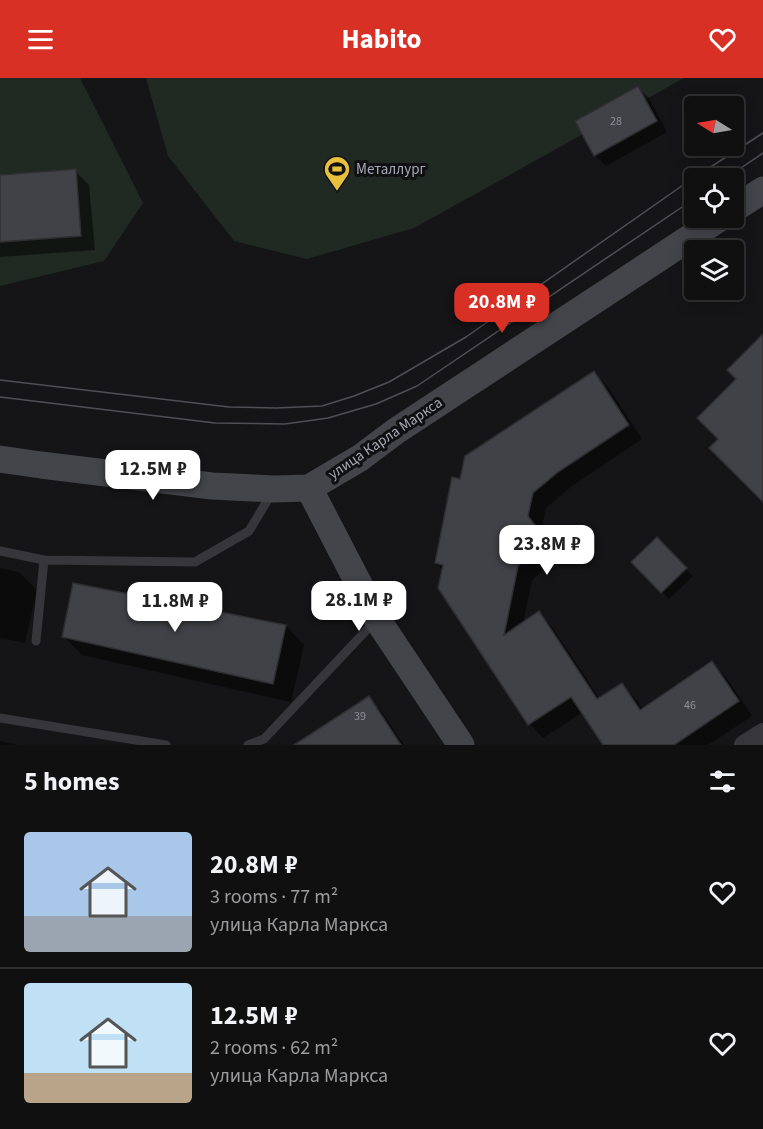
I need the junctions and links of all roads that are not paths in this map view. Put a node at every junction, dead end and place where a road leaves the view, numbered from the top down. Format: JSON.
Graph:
{"nodes":[{"id":1,"x":763,"y":190,"type":"edge"},
{"id":2,"x":744,"y":202,"type":"edge"},
{"id":3,"x":705,"y":228,"type":"edge"},
{"id":4,"x":0,"y":459,"type":"edge"},
{"id":5,"x":309,"y":488,"type":"junction"},
{"id":6,"x":274,"y":489,"type":"junction"},
{"id":7,"x":0,"y":551,"type":"edge"},
{"id":8,"x":44,"y":560,"type":"junction"},
{"id":9,"x":377,"y":619,"type":"junction"},
{"id":10,"x":36,"y":641,"type":"dead end"},
{"id":11,"x":0,"y":718,"type":"edge"},
{"id":12,"x":763,"y":733,"type":"edge"},
{"id":13,"x":166,"y":745,"type":"edge"},
{"id":14,"x":248,"y":745,"type":"edge"},
{"id":15,"x":461,"y":745,"type":"edge"},
{"id":16,"x":744,"y":745,"type":"edge"}],
"edges":[{"from":1,"to":2,"type":"main road"},
{"from":3,"to":5,"type":"main road","name":"улица Карла Маркса"},
{"from":4,"to":6,"type":"main road","name":"улица Карла Маркса"},
{"from":5,"to":6,"type":"main road","name":"улица Карла Маркса"},
{"from":5,"to":9,"type":"main road"},
{"from":6,"to":8,"type":"lane"},
{"from":7,"to":8,"type":"lane"},
{"from":8,"to":10,"type":"lane"},
{"from":9,"to":14,"type":"lane"},
{"from":9,"to":15,"type":"main road"},
{"from":11,"to":13,"type":"lane"},
{"from":12,"to":16,"type":"street"}]}
